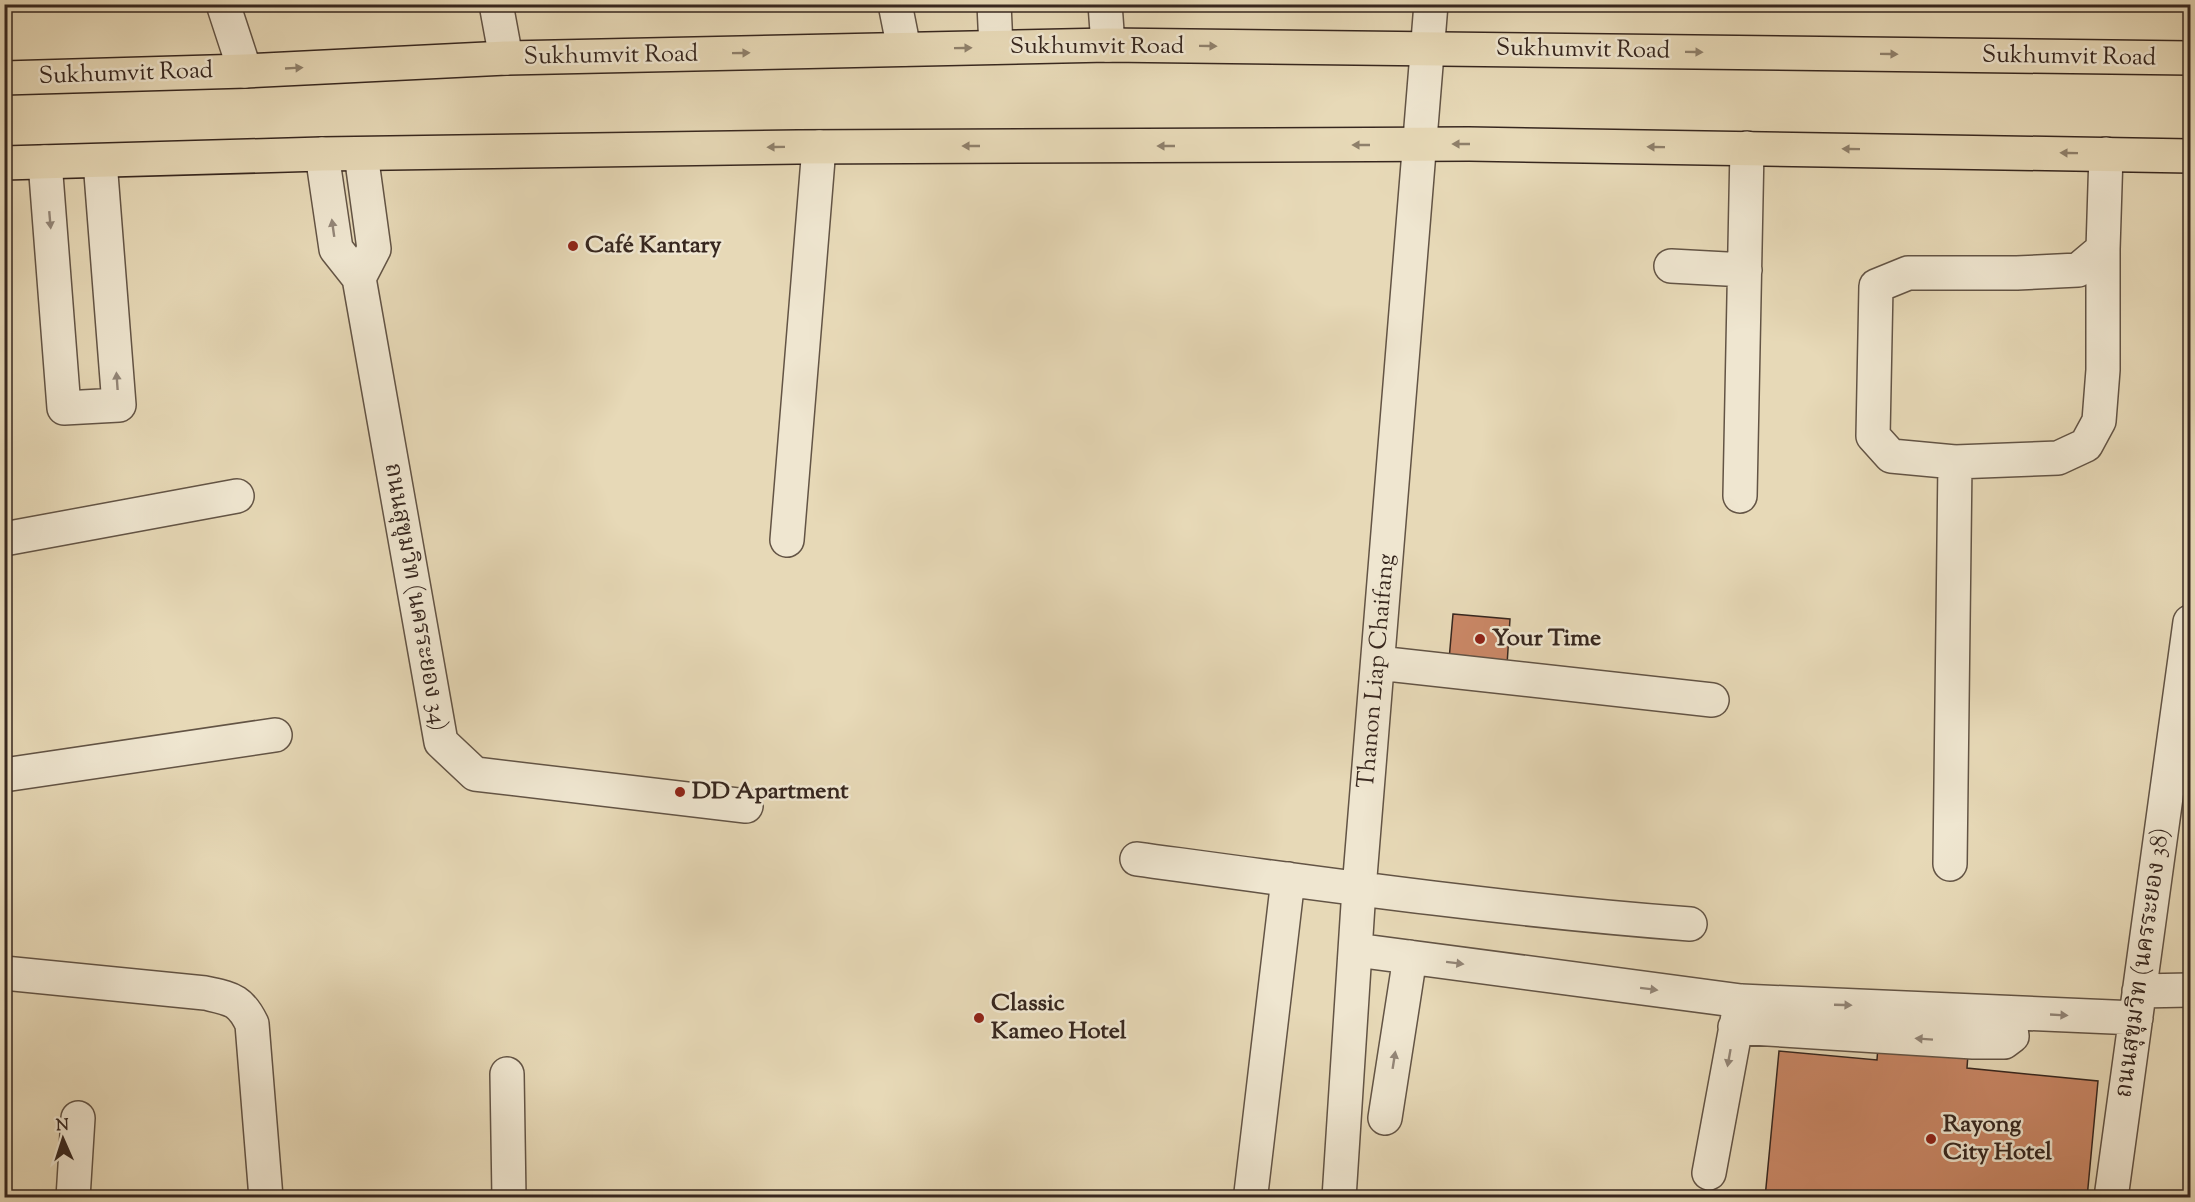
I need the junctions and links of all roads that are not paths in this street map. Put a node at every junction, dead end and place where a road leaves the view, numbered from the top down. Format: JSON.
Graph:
{"nodes":[{"id":1,"x":223,"y":4,"type":"edge"},
{"id":2,"x":496,"y":4,"type":"edge"},
{"id":3,"x":895,"y":4,"type":"edge"},
{"id":4,"x":994,"y":4,"type":"edge"},
{"id":5,"x":1105,"y":4,"type":"edge"},
{"id":6,"x":1431,"y":4,"type":"edge"},
{"id":7,"x":1108,"y":45,"type":"junction"},
{"id":8,"x":996,"y":47,"type":"junction"},
{"id":9,"x":1426,"y":48,"type":"junction"},
{"id":10,"x":904,"y":49,"type":"junction"},
{"id":11,"x":507,"y":58,"type":"junction"},
{"id":12,"x":2190,"y":58,"type":"edge"},
{"id":13,"x":245,"y":71,"type":"junction"},
{"id":14,"x":4,"y":78,"type":"edge"},
{"id":15,"x":1419,"y":145,"type":"junction"},
{"id":16,"x":819,"y":147,"type":"junction"},
{"id":17,"x":1747,"y":148,"type":"junction"},
{"id":18,"x":322,"y":154,"type":"junction"},
{"id":19,"x":361,"y":154,"type":"junction"},
{"id":20,"x":2106,"y":154,"type":"junction"},
{"id":21,"x":2190,"y":156,"type":"edge"},
{"id":22,"x":100,"y":161,"type":"junction"},
{"id":23,"x":45,"y":162,"type":"junction"},
{"id":24,"x":4,"y":163,"type":"edge"},
{"id":25,"x":2103,"y":249,"type":"junction"},
{"id":26,"x":1671,"y":266,"type":"dead end"},
{"id":27,"x":1744,"y":270,"type":"junction"},
{"id":28,"x":359,"y":278,"type":"junction"},
{"id":29,"x":1955,"y":462,"type":"junction"},
{"id":30,"x":237,"y":496,"type":"dead end"},
{"id":31,"x":1740,"y":496,"type":"dead end"},
{"id":32,"x":4,"y":539,"type":"edge"},
{"id":33,"x":787,"y":540,"type":"dead end"},
{"id":34,"x":2190,"y":622,"type":"edge"},
{"id":35,"x":1378,"y":663,"type":"junction"},
{"id":36,"x":1712,"y":700,"type":"dead end"},
{"id":37,"x":275,"y":735,"type":"dead end"},
{"id":38,"x":4,"y":775,"type":"edge"},
{"id":39,"x":746,"y":806,"type":"dead end"},
{"id":40,"x":1137,"y":859,"type":"dead end"},
{"id":41,"x":1950,"y":864,"type":"dead end"},
{"id":42,"x":1288,"y":879,"type":"junction"},
{"id":43,"x":1359,"y":889,"type":"junction"},
{"id":44,"x":1690,"y":924,"type":"dead end"},
{"id":45,"x":1356,"y":950,"type":"junction"},
{"id":46,"x":1410,"y":957,"type":"junction"},
{"id":47,"x":4,"y":973,"type":"edge"},
{"id":48,"x":2190,"y":990,"type":"edge"},
{"id":49,"x":2138,"y":1004,"type":"junction"},
{"id":50,"x":1738,"y":1014,"type":"junction"},
{"id":51,"x":507,"y":1074,"type":"dead end"},
{"id":52,"x":78,"y":1118,"type":"dead end"},
{"id":53,"x":1385,"y":1118,"type":"dead end"},
{"id":54,"x":1709,"y":1173,"type":"dead end"},
{"id":55,"x":1251,"y":1193,"type":"dead end"},
{"id":56,"x":74,"y":1197,"type":"edge"},
{"id":57,"x":266,"y":1197,"type":"edge"},
{"id":58,"x":509,"y":1197,"type":"edge"},
{"id":59,"x":1339,"y":1197,"type":"edge"},
{"id":60,"x":2111,"y":1197,"type":"edge"}],
"edges":[{"from":1,"to":13,"type":"street"},
{"from":2,"to":11,"type":"street"},
{"from":3,"to":10,"type":"street"},
{"from":4,"to":8,"type":"street"},
{"from":5,"to":7,"type":"street"},
{"from":6,"to":9,"type":"street","name":"Thanon Liap Chaifang"},
{"from":7,"to":8,"type":"main road","name":"Sukhumvit Road"},
{"from":7,"to":9,"type":"main road","name":"Sukhumvit Road","one_way":true},
{"from":10,"to":8,"type":"main road","name":"Sukhumvit Road","one_way":true},
{"from":9,"to":12,"type":"main road","name":"Sukhumvit Road","one_way":true},
{"from":9,"to":15,"type":"street","name":"Thanon Liap Chaifang"},
{"from":11,"to":10,"type":"main road","name":"Sukhumvit Road","one_way":true},
{"from":13,"to":11,"type":"main road","name":"Sukhumvit Road","one_way":true},
{"from":13,"to":14,"type":"main road","name":"Sukhumvit Road"},
{"from":15,"to":16,"type":"main road","one_way":true},
{"from":17,"to":15,"type":"main road","one_way":true},
{"from":15,"to":35,"type":"street","name":"Thanon Liap Chaifang"},
{"from":16,"to":19,"type":"main road","one_way":true},
{"from":16,"to":33,"type":"street"},
{"from":20,"to":17,"type":"main road","one_way":true},
{"from":17,"to":27,"type":"street"},
{"from":18,"to":19,"type":"main road"},
{"from":18,"to":22,"type":"main road"},
{"from":28,"to":18,"type":"street","name":"ถนนสุขุมวิท (นครระยอง 34)","one_way":true},
{"from":19,"to":28,"type":"street"},
{"from":20,"to":21,"type":"main road"},
{"from":20,"to":25,"type":"street"},
{"from":22,"to":23,"type":"main road"},
{"from":23,"to":22,"type":"street","one_way":true},
{"from":23,"to":24,"type":"main road"},
{"from":25,"to":29,"type":"street"},
{"from":25,"to":29,"type":"street"},
{"from":26,"to":27,"type":"street"},
{"from":27,"to":31,"type":"street"},
{"from":28,"to":39,"type":"street","name":"ถนนสุขุมวิท (นครระยอง 34)"},
{"from":29,"to":41,"type":"street"},
{"from":30,"to":32,"type":"street"},
{"from":34,"to":49,"type":"street","name":"ถนนสุขุมวิท (นครระยอง 38)"},
{"from":35,"to":36,"type":"street"},
{"from":35,"to":43,"type":"street","name":"Thanon Liap Chaifang"},
{"from":37,"to":38,"type":"street"},
{"from":40,"to":42,"type":"street"},
{"from":42,"to":43,"type":"street"},
{"from":42,"to":55,"type":"street"},
{"from":43,"to":44,"type":"street"},
{"from":43,"to":45,"type":"street","name":"Thanon Liap Chaifang"},
{"from":45,"to":46,"type":"street"},
{"from":45,"to":59,"type":"street","name":"Thanon Liap Chaifang"},
{"from":46,"to":50,"type":"street","one_way":true},
{"from":53,"to":46,"type":"street","one_way":true},
{"from":47,"to":57,"type":"street"},
{"from":48,"to":49,"type":"street"},
{"from":50,"to":49,"type":"street","one_way":true},
{"from":49,"to":60,"type":"street","name":"ถนนสุขุมวิท (นครระยอง 38)"},
{"from":50,"to":54,"type":"street","one_way":true},
{"from":51,"to":58,"type":"street"},
{"from":52,"to":56,"type":"street"}]}
